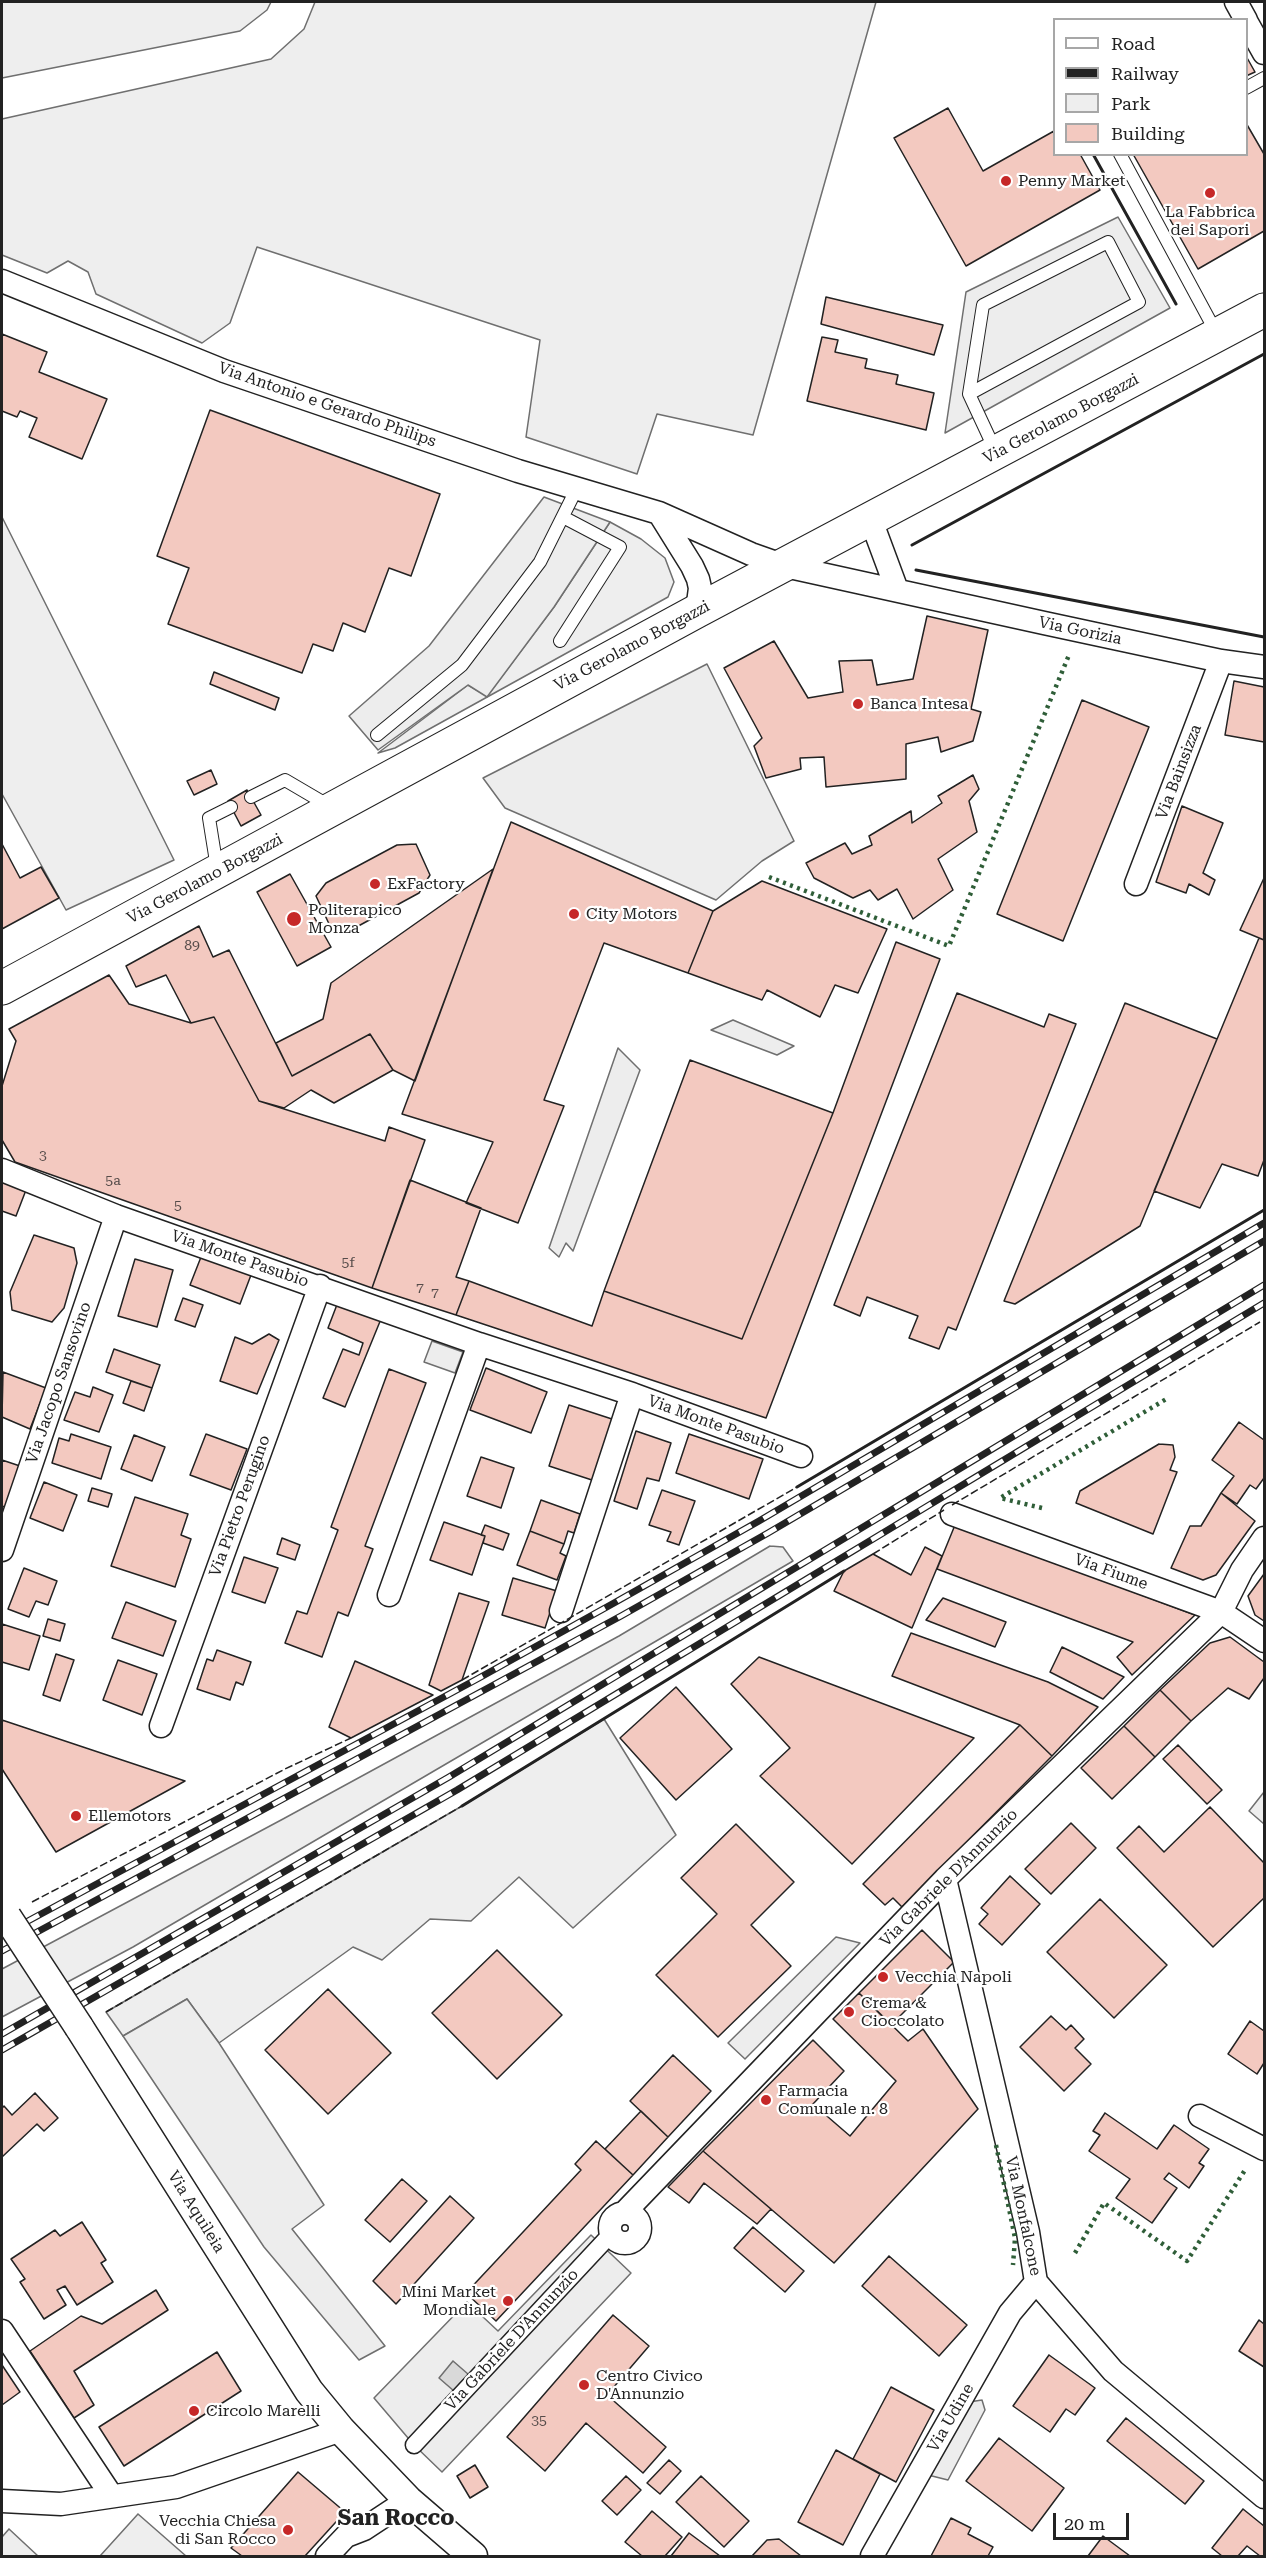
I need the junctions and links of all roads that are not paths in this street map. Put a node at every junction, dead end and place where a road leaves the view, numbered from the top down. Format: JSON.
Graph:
{"nodes":[{"id":1,"x":1236,"y":2,"type":"edge"},
{"id":2,"x":1245,"y":18,"type":"edge"},
{"id":3,"x":1248,"y":24,"type":"edge"},
{"id":4,"x":1264,"y":53,"type":"edge"},
{"id":5,"x":1264,"y":78,"type":"edge"},
{"id":6,"x":1248,"y":87,"type":"edge"},
{"id":7,"x":1121,"y":156,"type":"edge"},
{"id":8,"x":2,"y":281,"type":"edge"},
{"id":9,"x":1264,"y":310,"type":"edge"},
{"id":10,"x":1218,"y":335,"type":"junction"},
{"id":11,"x":969,"y":394,"type":"junction"},
{"id":12,"x":997,"y":453,"type":"junction"},
{"id":13,"x":577,"y":488,"type":"junction"},
{"id":14,"x":659,"y":513,"type":"junction"},
{"id":15,"x":563,"y":517,"type":"junction"},
{"id":16,"x":871,"y":520,"type":"junction"},
{"id":17,"x":785,"y":566,"type":"junction"},
{"id":18,"x":897,"y":590,"type":"junction"},
{"id":19,"x":697,"y":611,"type":"junction"},
{"id":20,"x":560,"y":641,"type":"dead end"},
{"id":21,"x":1221,"y":661,"type":"junction"},
{"id":22,"x":1264,"y":667,"type":"edge"},
{"id":23,"x":378,"y":735,"type":"dead end"},
{"id":24,"x":251,"y":797,"type":"dead end"},
{"id":25,"x":231,"y":807,"type":"dead end"},
{"id":26,"x":333,"y":809,"type":"junction"},
{"id":27,"x":218,"y":872,"type":"junction"},
{"id":28,"x":1136,"y":884,"type":"dead end"},
{"id":29,"x":2,"y":988,"type":"edge"},
{"id":30,"x":2,"y":1170,"type":"edge"},
{"id":31,"x":116,"y":1216,"type":"junction"},
{"id":32,"x":320,"y":1286,"type":"junction"},
{"id":33,"x":479,"y":1344,"type":"junction"},
{"id":34,"x":632,"y":1394,"type":"junction"},
{"id":35,"x":801,"y":1456,"type":"dead end"},
{"id":36,"x":952,"y":1514,"type":"dead end"},
{"id":37,"x":1264,"y":1538,"type":"edge"},
{"id":38,"x":2,"y":1550,"type":"edge"},
{"id":39,"x":389,"y":1595,"type":"dead end"},
{"id":40,"x":561,"y":1611,"type":"dead end"},
{"id":41,"x":1221,"y":1612,"type":"junction"},
{"id":42,"x":1264,"y":1641,"type":"edge"},
{"id":43,"x":161,"y":1725,"type":"dead end"},
{"id":44,"x":945,"y":1879,"type":"junction"},
{"id":45,"x":4,"y":1913,"type":"edge"},
{"id":46,"x":1200,"y":2116,"type":"dead end"},
{"id":47,"x":1264,"y":2149,"type":"edge"},
{"id":48,"x":611,"y":2234,"type":"joint"},
{"id":49,"x":1036,"y":2282,"type":"junction"},
{"id":50,"x":2,"y":2331,"type":"edge"},
{"id":51,"x":340,"y":2430,"type":"junction"},
{"id":52,"x":414,"y":2445,"type":"dead end"},
{"id":53,"x":111,"y":2495,"type":"junction"},
{"id":54,"x":1264,"y":2498,"type":"edge"},
{"id":55,"x":408,"y":2500,"type":"junction"},
{"id":56,"x":2,"y":2502,"type":"edge"},
{"id":57,"x":327,"y":2556,"type":"edge"},
{"id":58,"x":473,"y":2556,"type":"edge"},
{"id":59,"x":872,"y":2556,"type":"edge"}],
"edges":[{"from":1,"to":2,"type":"street"},
{"from":3,"to":4,"type":"street"},
{"from":5,"to":6,"type":"lane"},
{"from":7,"to":10,"type":"lane"},
{"from":8,"to":13,"type":"street","name":"Via Antonio e Gerardo Philips"},
{"from":9,"to":10,"type":"main road","name":"Via Gerolamo Borgazzi"},
{"from":10,"to":12,"type":"main road","name":"Via Gerolamo Borgazzi"},
{"from":11,"to":11,"type":"lane"},
{"from":11,"to":12,"type":"lane"},
{"from":12,"to":16,"type":"main road","name":"Via Gerolamo Borgazzi"},
{"from":13,"to":14,"type":"street","name":"Via Antonio e Gerardo Philips"},
{"from":13,"to":15,"type":"lane"},
{"from":14,"to":17,"type":"street","name":"Via Antonio e Gerardo Philips"},
{"from":14,"to":19,"type":"street"},
{"from":15,"to":20,"type":"lane"},
{"from":15,"to":23,"type":"lane"},
{"from":16,"to":17,"type":"main road","name":"Via Gerolamo Borgazzi"},
{"from":16,"to":18,"type":"street"},
{"from":17,"to":18,"type":"street","name":"Via Gorizia"},
{"from":17,"to":19,"type":"main road","name":"Via Gerolamo Borgazzi"},
{"from":18,"to":21,"type":"street","name":"Via Gorizia"},
{"from":19,"to":26,"type":"main road","name":"Via Gerolamo Borgazzi"},
{"from":21,"to":22,"type":"street","name":"Via Gorizia"},
{"from":21,"to":28,"type":"street","name":"Via Bainsizza"},
{"from":24,"to":26,"type":"lane"},
{"from":25,"to":27,"type":"lane"},
{"from":26,"to":27,"type":"main road","name":"Via Gerolamo Borgazzi"},
{"from":27,"to":29,"type":"main road","name":"Via Gerolamo Borgazzi"},
{"from":30,"to":31,"type":"street","name":"Via Monte Pasubio"},
{"from":31,"to":32,"type":"street","name":"Via Monte Pasubio"},
{"from":31,"to":38,"type":"street","name":"Via Jacopo Sansovino"},
{"from":32,"to":33,"type":"street","name":"Via Monte Pasubio"},
{"from":32,"to":43,"type":"street","name":"Via Pietro Perugino"},
{"from":33,"to":34,"type":"street","name":"Via Monte Pasubio"},
{"from":33,"to":39,"type":"street"},
{"from":34,"to":35,"type":"street","name":"Via Monte Pasubio"},
{"from":34,"to":40,"type":"street","name":"Via Monte Pasubio"},
{"from":36,"to":41,"type":"street","name":"Via Fiume"},
{"from":37,"to":41,"type":"street","name":"Via Gabriele D'Annunzio"},
{"from":41,"to":42,"type":"street","name":"Via Fiume"},
{"from":41,"to":44,"type":"street","name":"Via Gabriele D'Annunzio"},
{"from":44,"to":48,"type":"street","name":"Via Gabriele D'Annunzio"},
{"from":44,"to":49,"type":"street","name":"Via Monfalcone"},
{"from":45,"to":51,"type":"street","name":"Via Aquileia","bridge":true},
{"from":46,"to":47,"type":"street"},
{"from":48,"to":52,"type":"street","name":"Via Gabriele D'Annunzio"},
{"from":49,"to":54,"type":"street","name":"Via Monfalcone"},
{"from":49,"to":59,"type":"street","name":"Via Udine"},
{"from":50,"to":53,"type":"street"},
{"from":51,"to":53,"type":"street"},
{"from":51,"to":55,"type":"street","name":"Via Aquileia"},
{"from":53,"to":56,"type":"street"},
{"from":55,"to":57,"type":"street"},
{"from":55,"to":58,"type":"street","name":"Via Aquileia"}]}
